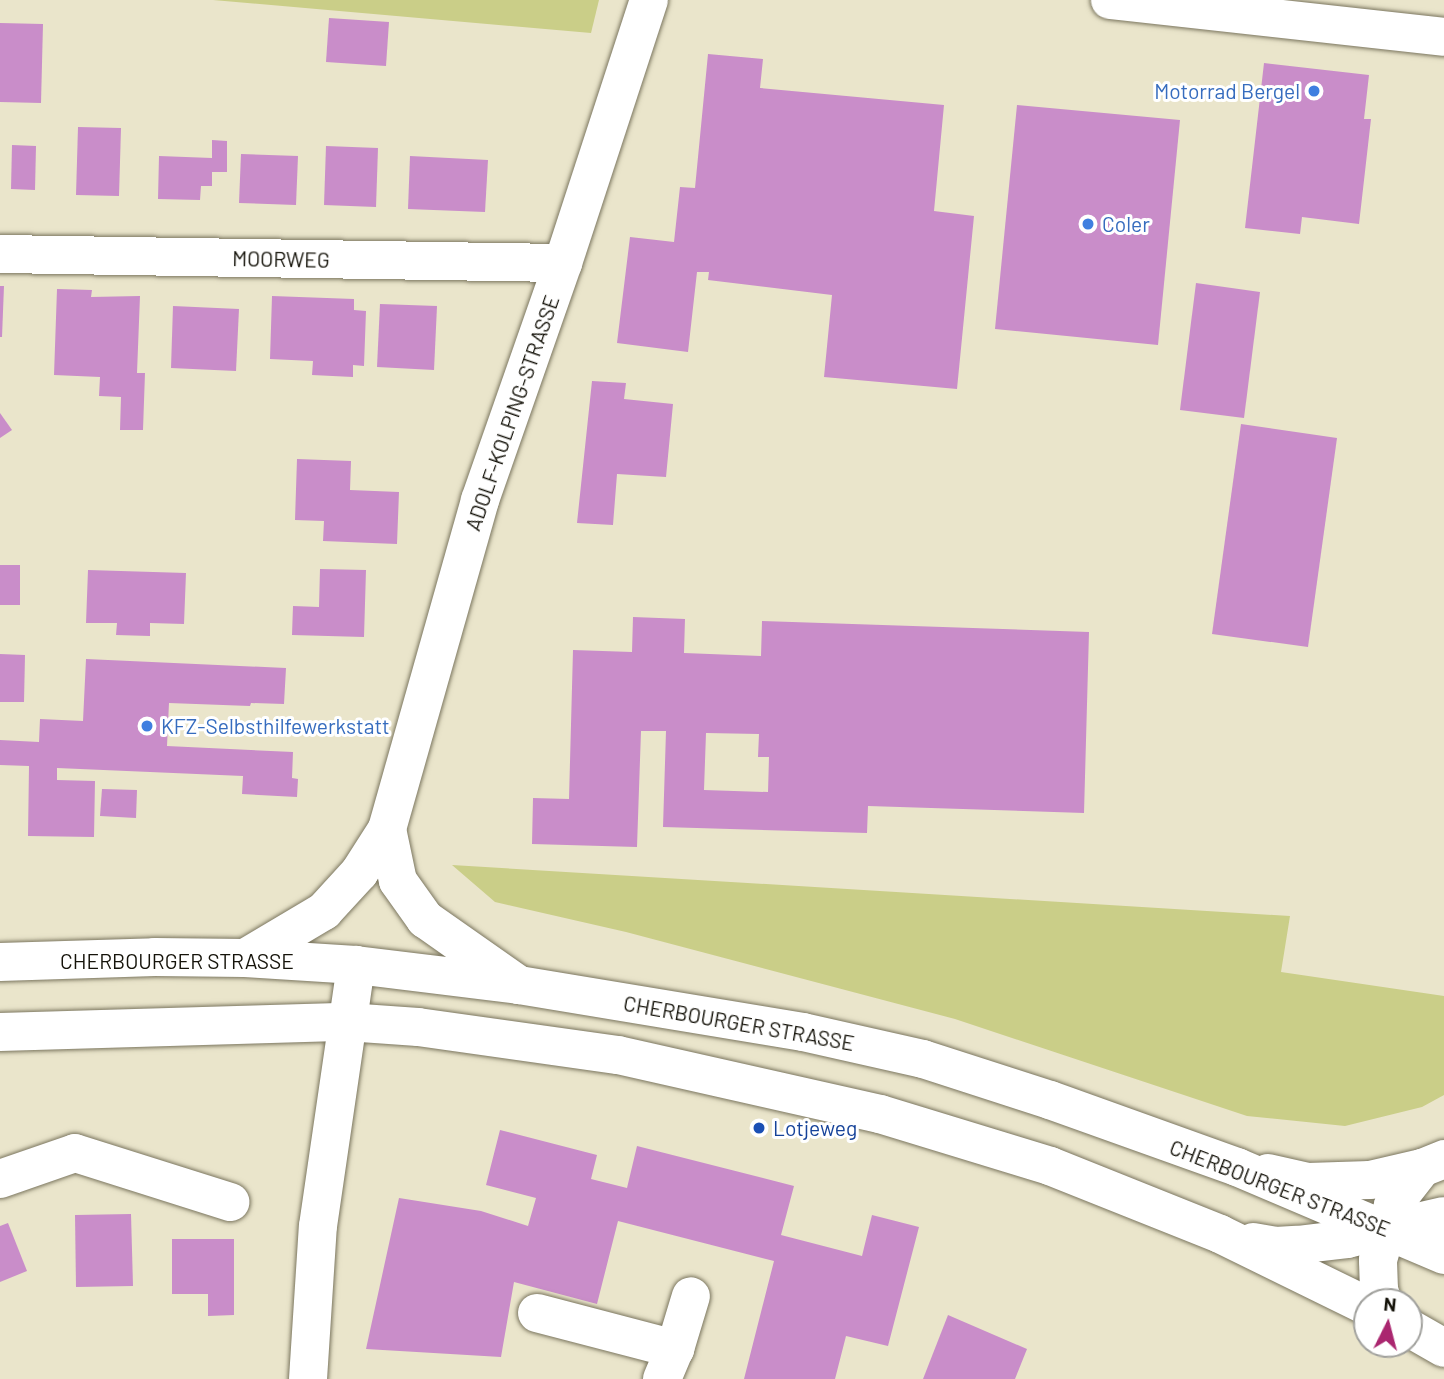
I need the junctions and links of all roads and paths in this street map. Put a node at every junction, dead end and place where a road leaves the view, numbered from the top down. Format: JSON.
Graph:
{"nodes":[{"id":1,"x":649,"y":0,"type":"edge"},
{"id":2,"x":1110,"y":0,"type":"edge"},
{"id":3,"x":1444,"y":37,"type":"edge"},
{"id":4,"x":0,"y":254,"type":"edge"},
{"id":5,"x":563,"y":263,"type":"junction"},
{"id":6,"x":387,"y":829,"type":"junction"},
{"id":7,"x":245,"y":958,"type":"junction"},
{"id":8,"x":0,"y":962,"type":"edge"},
{"id":9,"x":356,"y":965,"type":"junction"},
{"id":10,"x":519,"y":985,"type":"junction"},
{"id":11,"x":347,"y":1022,"type":"junction"},
{"id":12,"x":0,"y":1032,"type":"edge"},
{"id":13,"x":1433,"y":1163,"type":"edge"},
{"id":14,"x":1237,"y":1167,"type":"junction"},
{"id":15,"x":0,"y":1179,"type":"edge"},
{"id":16,"x":230,"y":1202,"type":"dead end"},
{"id":17,"x":1444,"y":1216,"type":"edge"},
{"id":18,"x":1387,"y":1229,"type":"junction"},
{"id":19,"x":1220,"y":1234,"type":"junction"},
{"id":20,"x":1444,"y":1255,"type":"edge"},
{"id":21,"x":1379,"y":1288,"type":"edge"},
{"id":22,"x":691,"y":1296,"type":"dead end"},
{"id":23,"x":1353,"y":1299,"type":"edge"},
{"id":24,"x":537,"y":1313,"type":"dead end"},
{"id":25,"x":1423,"y":1336,"type":"edge"},
{"id":26,"x":1444,"y":1348,"type":"edge"},
{"id":27,"x":668,"y":1364,"type":"edge"},
{"id":28,"x":307,"y":1379,"type":"edge"}],
"edges":[{"from":1,"to":5,"type":"main road","name":"ADOLF-KOLPING-STRASSE"},
{"from":2,"to":3,"type":"main road"},
{"from":4,"to":5,"type":"main road","name":"MOORWEG"},
{"from":5,"to":6,"type":"main road","name":"ADOLF-KOLPING-STRASSE"},
{"from":6,"to":7,"type":"main road","name":"ADOLF-KOLPING-STRASSE"},
{"from":6,"to":10,"type":"main road","name":"ADOLF-KOLPING-STRASSE"},
{"from":7,"to":8,"type":"main road","name":"CHERBOURGER STRASSE"},
{"from":7,"to":9,"type":"main road","name":"CHERBOURGER STRASSE"},
{"from":9,"to":10,"type":"main road","name":"CHERBOURGER STRASSE"},
{"from":9,"to":11,"type":"main road"},
{"from":10,"to":14,"type":"main road","name":"CHERBOURGER STRASSE"},
{"from":11,"to":12,"type":"main road"},
{"from":11,"to":19,"type":"main road"},
{"from":11,"to":28,"type":"main road"},
{"from":13,"to":14,"type":"main road"},
{"from":13,"to":18,"type":"main road"},
{"from":14,"to":18,"type":"main road","name":"CHERBOURGER STRASSE"},
{"from":15,"to":16,"type":"main road"},
{"from":17,"to":18,"type":"main road"},
{"from":18,"to":19,"type":"main road"},
{"from":18,"to":20,"type":"main road","name":"CHERBOURGER STRASSE"},
{"from":18,"to":21,"type":"main road"},
{"from":19,"to":23,"type":"main road"},
{"from":22,"to":27,"type":"main road"},
{"from":24,"to":27,"type":"main road"},
{"from":25,"to":26,"type":"main road"}]}
